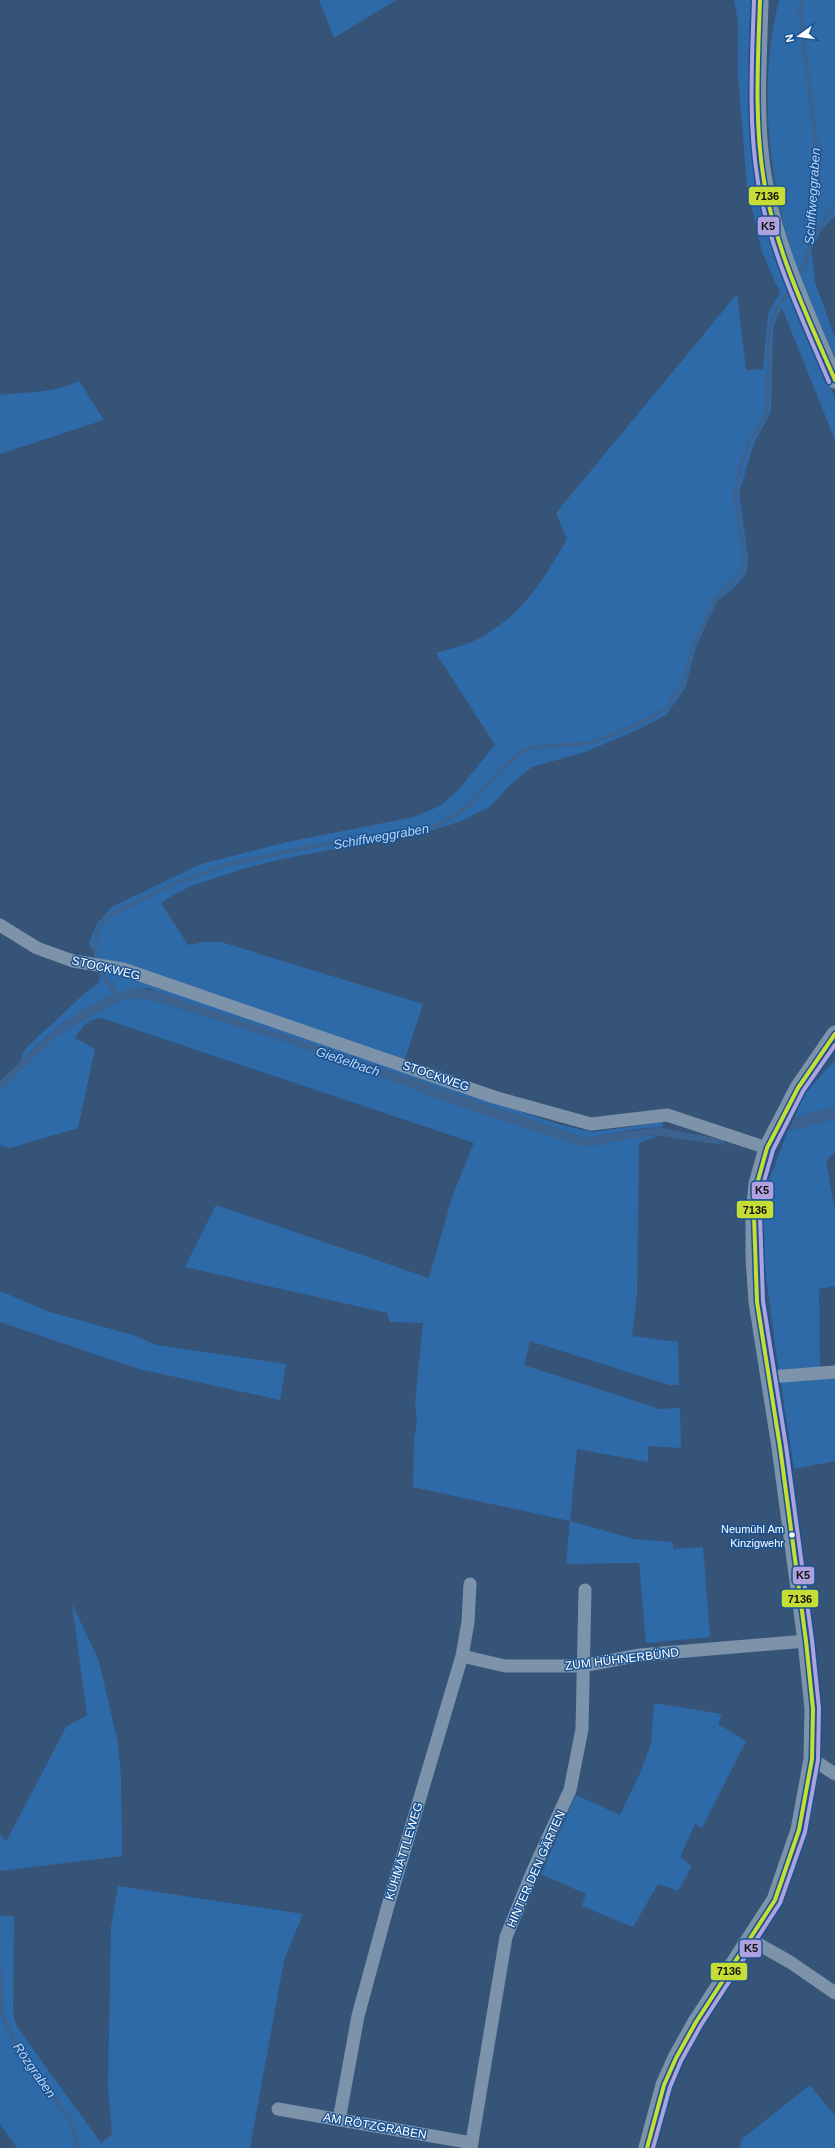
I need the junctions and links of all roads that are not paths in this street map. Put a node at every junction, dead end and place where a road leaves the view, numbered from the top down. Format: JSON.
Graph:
{"nodes":[{"id":1,"x":762,"y":4,"type":"edge"},
{"id":2,"x":835,"y":380,"type":"edge"},
{"id":3,"x":0,"y":925,"type":"edge"},
{"id":4,"x":835,"y":1034,"type":"edge"},
{"id":5,"x":766,"y":1148,"type":"junction"},
{"id":6,"x":835,"y":1372,"type":"edge"},
{"id":7,"x":770,"y":1377,"type":"junction"},
{"id":8,"x":470,"y":1584,"type":"dead end"},
{"id":9,"x":585,"y":1590,"type":"dead end"},
{"id":10,"x":806,"y":1641,"type":"junction"},
{"id":11,"x":462,"y":1656,"type":"junction"},
{"id":12,"x":582,"y":1666,"type":"junction"},
{"id":13,"x":812,"y":1759,"type":"junction"},
{"id":14,"x":835,"y":1774,"type":"edge"},
{"id":15,"x":750,"y":1940,"type":"junction"},
{"id":16,"x":835,"y":1993,"type":"edge"},
{"id":17,"x":278,"y":2109,"type":"dead end"},
{"id":18,"x":339,"y":2120,"type":"junction"},
{"id":19,"x":472,"y":2145,"type":"edge"},
{"id":20,"x":647,"y":2148,"type":"edge"}],
"edges":[{"from":1,"to":2,"type":"street"},
{"from":3,"to":5,"type":"street","name":"STOCKWEG"},
{"from":4,"to":5,"type":"street"},
{"from":5,"to":7,"type":"street"},
{"from":6,"to":7,"type":"street"},
{"from":7,"to":10,"type":"street"},
{"from":8,"to":11,"type":"street","name":"KUHMÄTTLEWEG"},
{"from":9,"to":12,"type":"street","name":"HINTER DEN GÄRTEN"},
{"from":10,"to":12,"type":"street","name":"ZUM HÜHNERBÜND"},
{"from":10,"to":13,"type":"street"},
{"from":11,"to":12,"type":"street","name":"ZUM HÜHNERBÜND"},
{"from":11,"to":18,"type":"street","name":"KUHMÄTTLEWEG"},
{"from":12,"to":19,"type":"street","name":"HINTER DEN GÄRTEN"},
{"from":13,"to":14,"type":"street"},
{"from":13,"to":15,"type":"street"},
{"from":15,"to":16,"type":"street"},
{"from":15,"to":20,"type":"street"},
{"from":17,"to":18,"type":"street","name":"AM RÖTZGRABEN"},
{"from":18,"to":19,"type":"street","name":"AM RÖTZGRABEN"}]}
